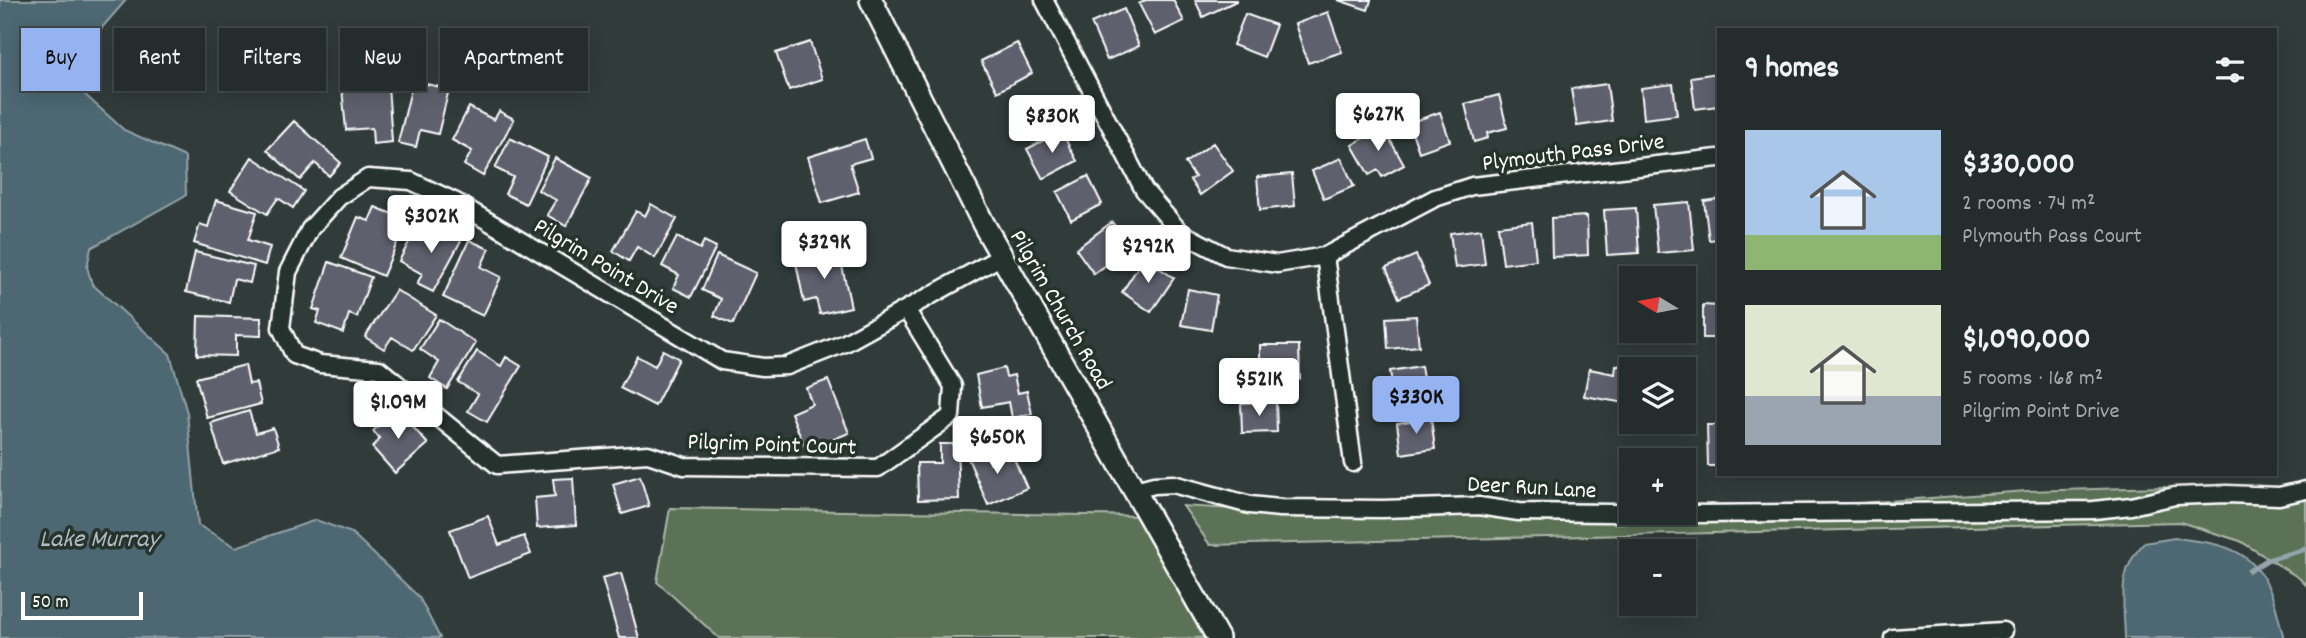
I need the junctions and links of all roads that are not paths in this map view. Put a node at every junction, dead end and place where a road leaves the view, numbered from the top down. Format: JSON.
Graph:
{"nodes":[{"id":1,"x":872,"y":0,"type":"edge"},
{"id":2,"x":1044,"y":0,"type":"edge"},
{"id":3,"x":1717,"y":158,"type":"edge"},
{"id":4,"x":1002,"y":256,"type":"junction"},
{"id":5,"x":1325,"y":256,"type":"junction"},
{"id":6,"x":906,"y":309,"type":"junction"},
{"id":7,"x":1353,"y":463,"type":"dead end"},
{"id":8,"x":497,"y":465,"type":"joint"},
{"id":9,"x":1135,"y":490,"type":"junction"},
{"id":10,"x":2306,"y":490,"type":"edge"},
{"id":11,"x":2003,"y":631,"type":"dead end"},
{"id":12,"x":1218,"y":638,"type":"edge"},
{"id":13,"x":1893,"y":638,"type":"edge"}],
"edges":[{"from":1,"to":4,"type":"street","name":"Pilgrim Church Road"},
{"from":2,"to":5,"type":"street","name":"Plymouth Pass Drive"},
{"from":3,"to":5,"type":"street","name":"Plymouth Pass Drive"},
{"from":4,"to":6,"type":"street","name":"Pilgrim Point Drive"},
{"from":4,"to":9,"type":"street","name":"Pilgrim Church Road"},
{"from":5,"to":7,"type":"street"},
{"from":6,"to":8,"type":"street","name":"Pilgrim Point Court"},
{"from":6,"to":8,"type":"street","name":"Pilgrim Point Drive"},
{"from":9,"to":10,"type":"street","name":"Deer Run Lane"},
{"from":9,"to":12,"type":"street","name":"Pilgrim Church Road"},
{"from":11,"to":13,"type":"street"}]}
